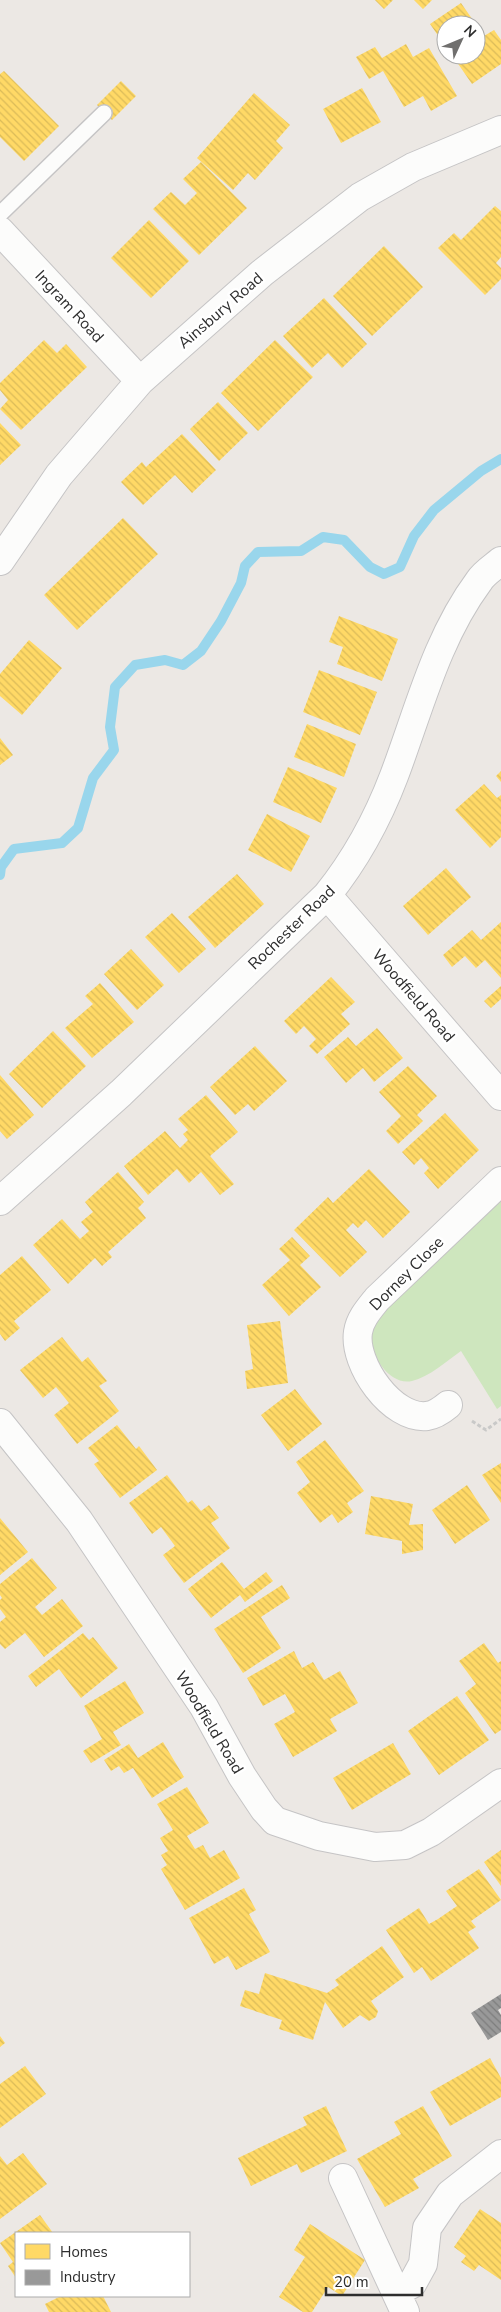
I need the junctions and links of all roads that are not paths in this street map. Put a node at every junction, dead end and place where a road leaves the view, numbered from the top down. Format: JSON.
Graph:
{"nodes":[{"id":1,"x":104,"y":113,"type":"dead end"},
{"id":2,"x":501,"y":130,"type":"edge"},
{"id":3,"x":0,"y":214,"type":"edge"},
{"id":4,"x":0,"y":231,"type":"edge"},
{"id":5,"x":140,"y":381,"type":"junction"},
{"id":6,"x":501,"y":560,"type":"edge"},
{"id":7,"x":0,"y":561,"type":"edge"},
{"id":8,"x":327,"y":894,"type":"junction"},
{"id":9,"x":501,"y":1096,"type":"edge"},
{"id":10,"x":501,"y":1182,"type":"edge"},
{"id":11,"x":0,"y":1201,"type":"edge"},
{"id":12,"x":448,"y":1406,"type":"dead end"},
{"id":13,"x":0,"y":1423,"type":"edge"},
{"id":14,"x":501,"y":1783,"type":"edge"},
{"id":15,"x":501,"y":2154,"type":"edge"},
{"id":16,"x":343,"y":2178,"type":"dead end"},
{"id":17,"x":401,"y":2302,"type":"edge"}],
"edges":[{"from":1,"to":3,"type":"lane"},
{"from":2,"to":5,"type":"street","name":"Ainsbury Road"},
{"from":4,"to":5,"type":"street","name":"Ingram Road"},
{"from":5,"to":7,"type":"street","name":"Ainsbury Road"},
{"from":6,"to":8,"type":"street","name":"Rochester Road"},
{"from":8,"to":9,"type":"street","name":"Woodfield Road"},
{"from":8,"to":11,"type":"street","name":"Rochester Road"},
{"from":10,"to":12,"type":"street","name":"Dorney Close"},
{"from":13,"to":14,"type":"street","name":"Woodfield Road"},
{"from":15,"to":17,"type":"street"},
{"from":16,"to":17,"type":"street"}]}
